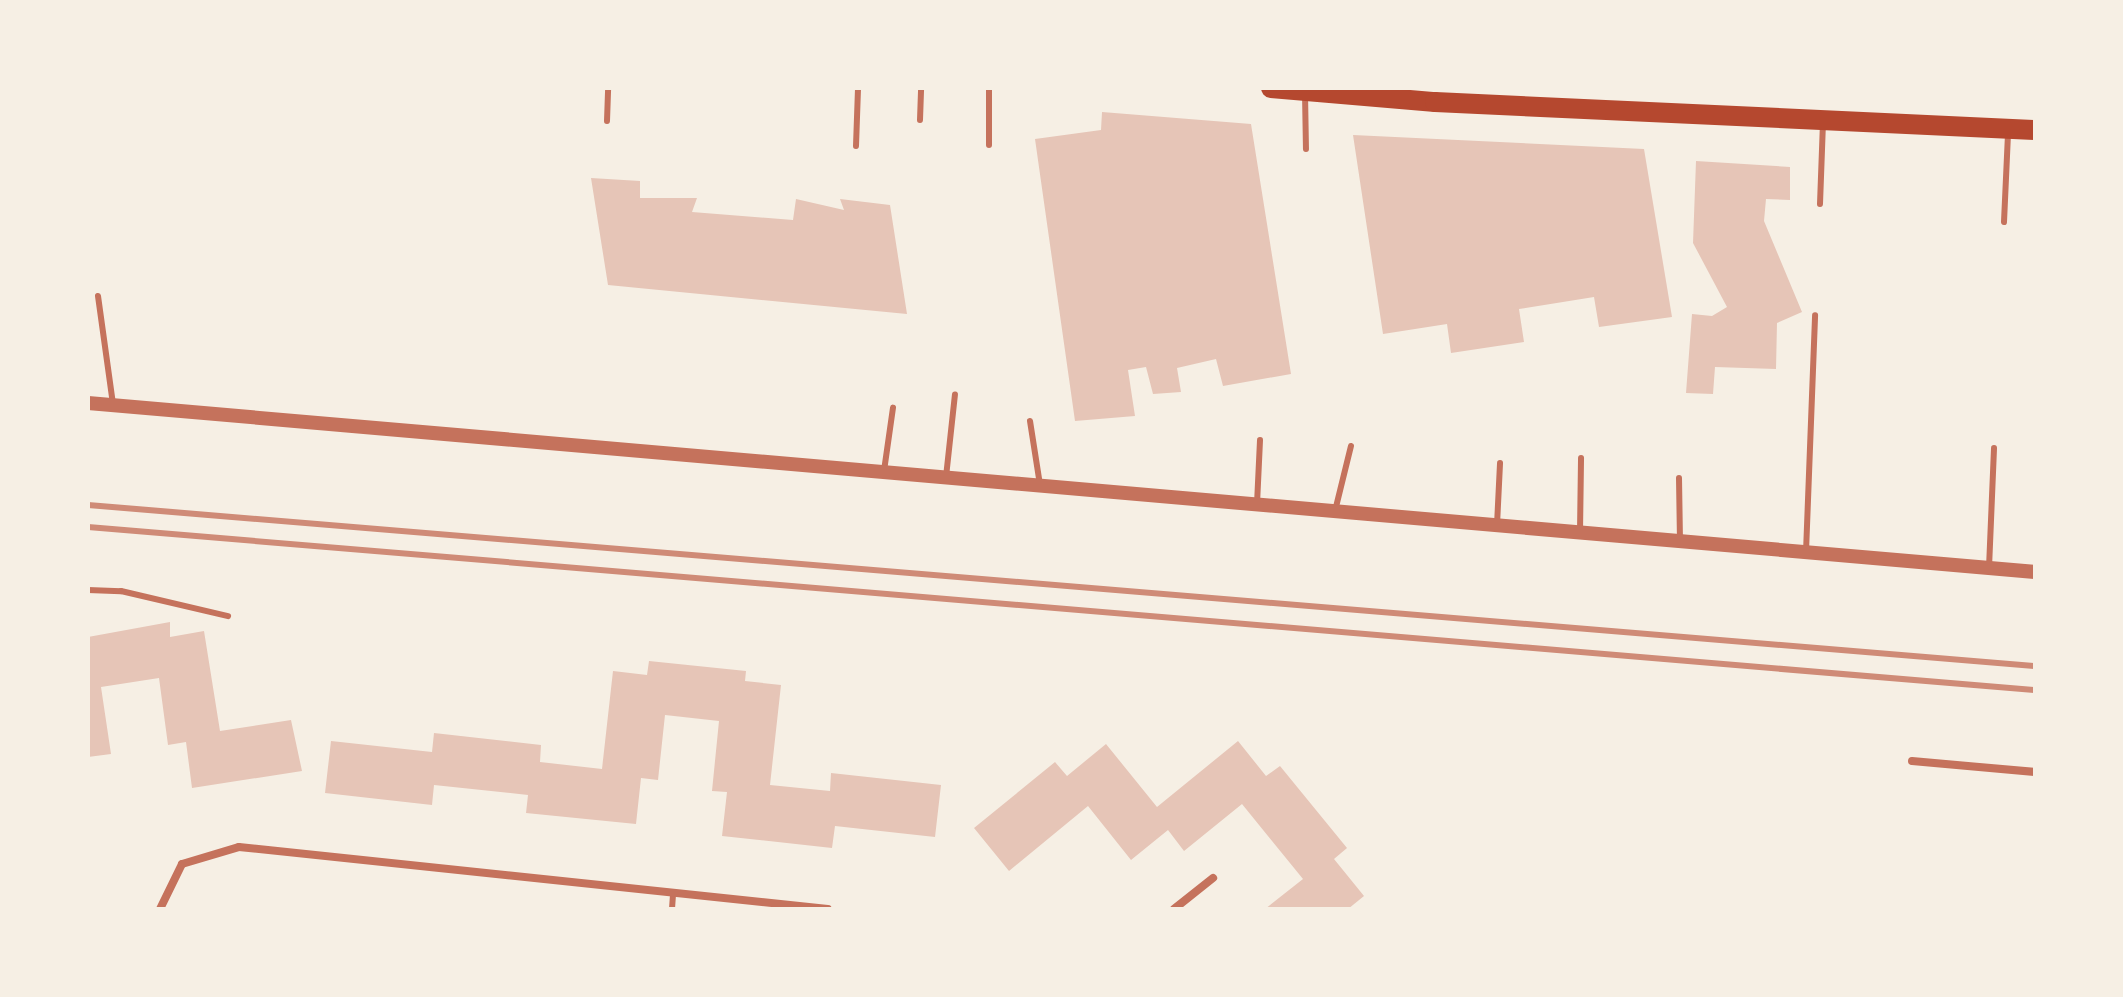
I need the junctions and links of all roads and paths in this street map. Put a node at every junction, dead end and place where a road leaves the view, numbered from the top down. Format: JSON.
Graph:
{"nodes":[{"id":1,"x":608,"y":88,"type":"edge"},
{"id":2,"x":858,"y":88,"type":"edge"},
{"id":3,"x":921,"y":88,"type":"edge"},
{"id":4,"x":989,"y":88,"type":"edge"},
{"id":5,"x":1271,"y":88,"type":"edge"},
{"id":6,"x":1305,"y":91,"type":"junction"},
{"id":7,"x":1432,"y":93,"type":"edge"},
{"id":8,"x":920,"y":120,"type":"dead end"},
{"id":9,"x":1823,"y":120,"type":"junction"},
{"id":10,"x":607,"y":121,"type":"dead end"},
{"id":11,"x":2008,"y":129,"type":"junction"},
{"id":12,"x":2035,"y":130,"type":"edge"},
{"id":13,"x":989,"y":145,"type":"dead end"},
{"id":14,"x":856,"y":146,"type":"dead end"},
{"id":15,"x":1306,"y":149,"type":"dead end"},
{"id":16,"x":1820,"y":204,"type":"dead end"},
{"id":17,"x":2004,"y":222,"type":"dead end"},
{"id":18,"x":98,"y":296,"type":"dead end"},
{"id":19,"x":1815,"y":315,"type":"dead end"},
{"id":20,"x":955,"y":394,"type":"dead end"},
{"id":21,"x":88,"y":403,"type":"edge"},
{"id":22,"x":113,"y":405,"type":"junction"},
{"id":23,"x":893,"y":408,"type":"dead end"},
{"id":24,"x":1030,"y":421,"type":"dead end"},
{"id":25,"x":1260,"y":440,"type":"dead end"},
{"id":26,"x":1351,"y":446,"type":"dead end"},
{"id":27,"x":1994,"y":448,"type":"dead end"},
{"id":28,"x":1581,"y":458,"type":"dead end"},
{"id":29,"x":1500,"y":463,"type":"dead end"},
{"id":30,"x":884,"y":471,"type":"junction"},
{"id":31,"x":946,"y":477,"type":"junction"},
{"id":32,"x":1679,"y":478,"type":"dead end"},
{"id":33,"x":1040,"y":485,"type":"junction"},
{"id":34,"x":1257,"y":504,"type":"junction"},
{"id":35,"x":1335,"y":511,"type":"junction"},
{"id":36,"x":1497,"y":525,"type":"junction"},
{"id":37,"x":1580,"y":532,"type":"junction"},
{"id":38,"x":1680,"y":541,"type":"junction"},
{"id":39,"x":1806,"y":552,"type":"junction"},
{"id":40,"x":1989,"y":568,"type":"junction"},
{"id":41,"x":2035,"y":572,"type":"edge"},
{"id":42,"x":88,"y":590,"type":"edge"},
{"id":43,"x":228,"y":616,"type":"dead end"},
{"id":44,"x":1912,"y":761,"type":"dead end"},
{"id":45,"x":2035,"y":772,"type":"edge"},
{"id":46,"x":1213,"y":878,"type":"dead end"},
{"id":47,"x":673,"y":893,"type":"junction"},
{"id":48,"x":160,"y":909,"type":"edge"},
{"id":49,"x":672,"y":909,"type":"edge"},
{"id":50,"x":828,"y":909,"type":"edge"},
{"id":51,"x":1174,"y":909,"type":"edge"}],
"edges":[{"from":1,"to":10,"type":"lane"},
{"from":2,"to":14,"type":"lane"},
{"from":3,"to":8,"type":"lane"},
{"from":4,"to":13,"type":"lane"},
{"from":5,"to":6,"type":"main road"},
{"from":6,"to":7,"type":"main road"},
{"from":6,"to":15,"type":"lane"},
{"from":7,"to":9,"type":"main road"},
{"from":9,"to":11,"type":"main road"},
{"from":9,"to":16,"type":"lane"},
{"from":11,"to":12,"type":"main road"},
{"from":11,"to":17,"type":"lane"},
{"from":18,"to":22,"type":"lane"},
{"from":19,"to":39,"type":"lane"},
{"from":20,"to":31,"type":"lane"},
{"from":21,"to":22,"type":"street"},
{"from":22,"to":30,"type":"street"},
{"from":23,"to":30,"type":"lane"},
{"from":24,"to":33,"type":"lane"},
{"from":25,"to":34,"type":"lane"},
{"from":26,"to":35,"type":"lane"},
{"from":27,"to":40,"type":"lane"},
{"from":28,"to":37,"type":"lane"},
{"from":29,"to":36,"type":"lane"},
{"from":30,"to":31,"type":"street"},
{"from":31,"to":33,"type":"street"},
{"from":32,"to":38,"type":"lane"},
{"from":33,"to":34,"type":"street"},
{"from":34,"to":35,"type":"street"},
{"from":35,"to":36,"type":"street"},
{"from":36,"to":37,"type":"street"},
{"from":37,"to":38,"type":"street"},
{"from":38,"to":39,"type":"street"},
{"from":39,"to":40,"type":"street"},
{"from":40,"to":41,"type":"street"},
{"from":42,"to":43,"type":"lane"},
{"from":44,"to":45,"type":"street"},
{"from":46,"to":51,"type":"street"},
{"from":47,"to":48,"type":"street"},
{"from":47,"to":49,"type":"lane"},
{"from":47,"to":50,"type":"street"}]}
